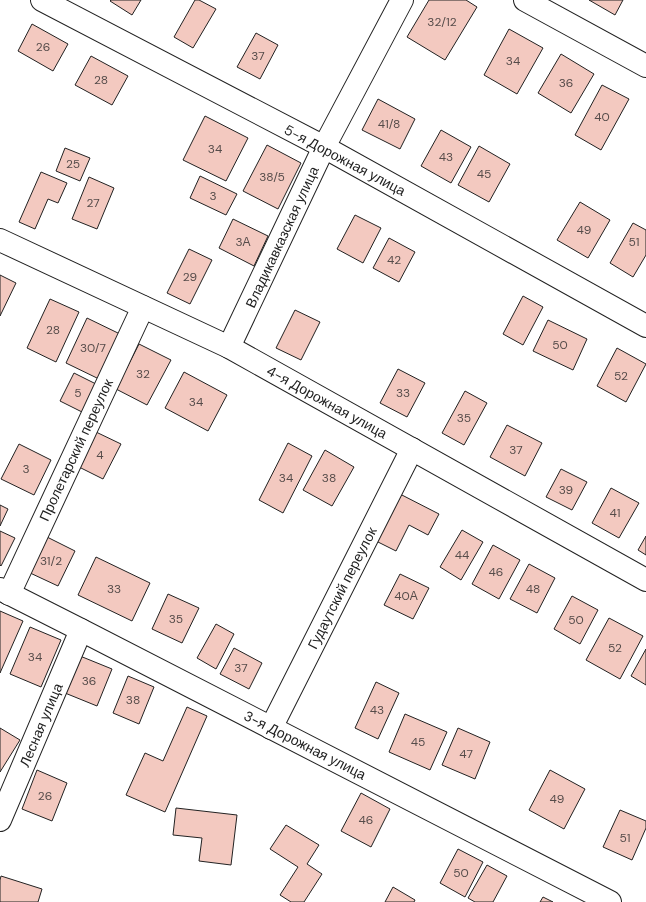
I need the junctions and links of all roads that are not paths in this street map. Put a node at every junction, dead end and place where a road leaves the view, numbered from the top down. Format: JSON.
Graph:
{"nodes":[{"id":1,"x":42,"y":0,"type":"edge"},
{"id":2,"x":402,"y":0,"type":"edge"},
{"id":3,"x":525,"y":0,"type":"edge"},
{"id":4,"x":646,"y":66,"type":"edge"},
{"id":5,"x":324,"y":148,"type":"junction"},
{"id":6,"x":0,"y":240,"type":"edge"},
{"id":7,"x":143,"y":307,"type":"junction"},
{"id":8,"x":646,"y":326,"type":"edge"},
{"id":9,"x":229,"y":347,"type":"junction"},
{"id":10,"x":412,"y":449,"type":"junction"},
{"id":11,"x":646,"y":580,"type":"edge"},
{"id":12,"x":4,"y":592,"type":"edge"},
{"id":13,"x":81,"y":630,"type":"junction"},
{"id":14,"x":272,"y":728,"type":"junction"},
{"id":15,"x":0,"y":820,"type":"edge"},
{"id":16,"x":610,"y":902,"type":"edge"}],
"edges":[{"from":1,"to":5,"type":"street","name":"5-я Дорожная улица"},
{"from":2,"to":5,"type":"street","name":"Владикавказская улица"},
{"from":3,"to":4,"type":"street"},
{"from":5,"to":8,"type":"street","name":"5-я Дорожная улица"},
{"from":5,"to":9,"type":"street","name":"Владикавказская улица"},
{"from":6,"to":7,"type":"street","name":"4-я Дорожная улица"},
{"from":7,"to":9,"type":"street","name":"4-я Дорожная улица"},
{"from":7,"to":12,"type":"street","name":"Пролетарский переулок"},
{"from":9,"to":10,"type":"street","name":"4-я Дорожная улица"},
{"from":10,"to":11,"type":"street","name":"4-я Дорожная улица"},
{"from":10,"to":14,"type":"street","name":"Гудаутский переулок"},
{"from":12,"to":13,"type":"street","name":"3-я Дорожная улица"},
{"from":13,"to":14,"type":"street","name":"3-я Дорожная улица"},
{"from":13,"to":15,"type":"street","name":"Лесная улица"},
{"from":14,"to":16,"type":"street","name":"3-я Дорожная улица"}]}
